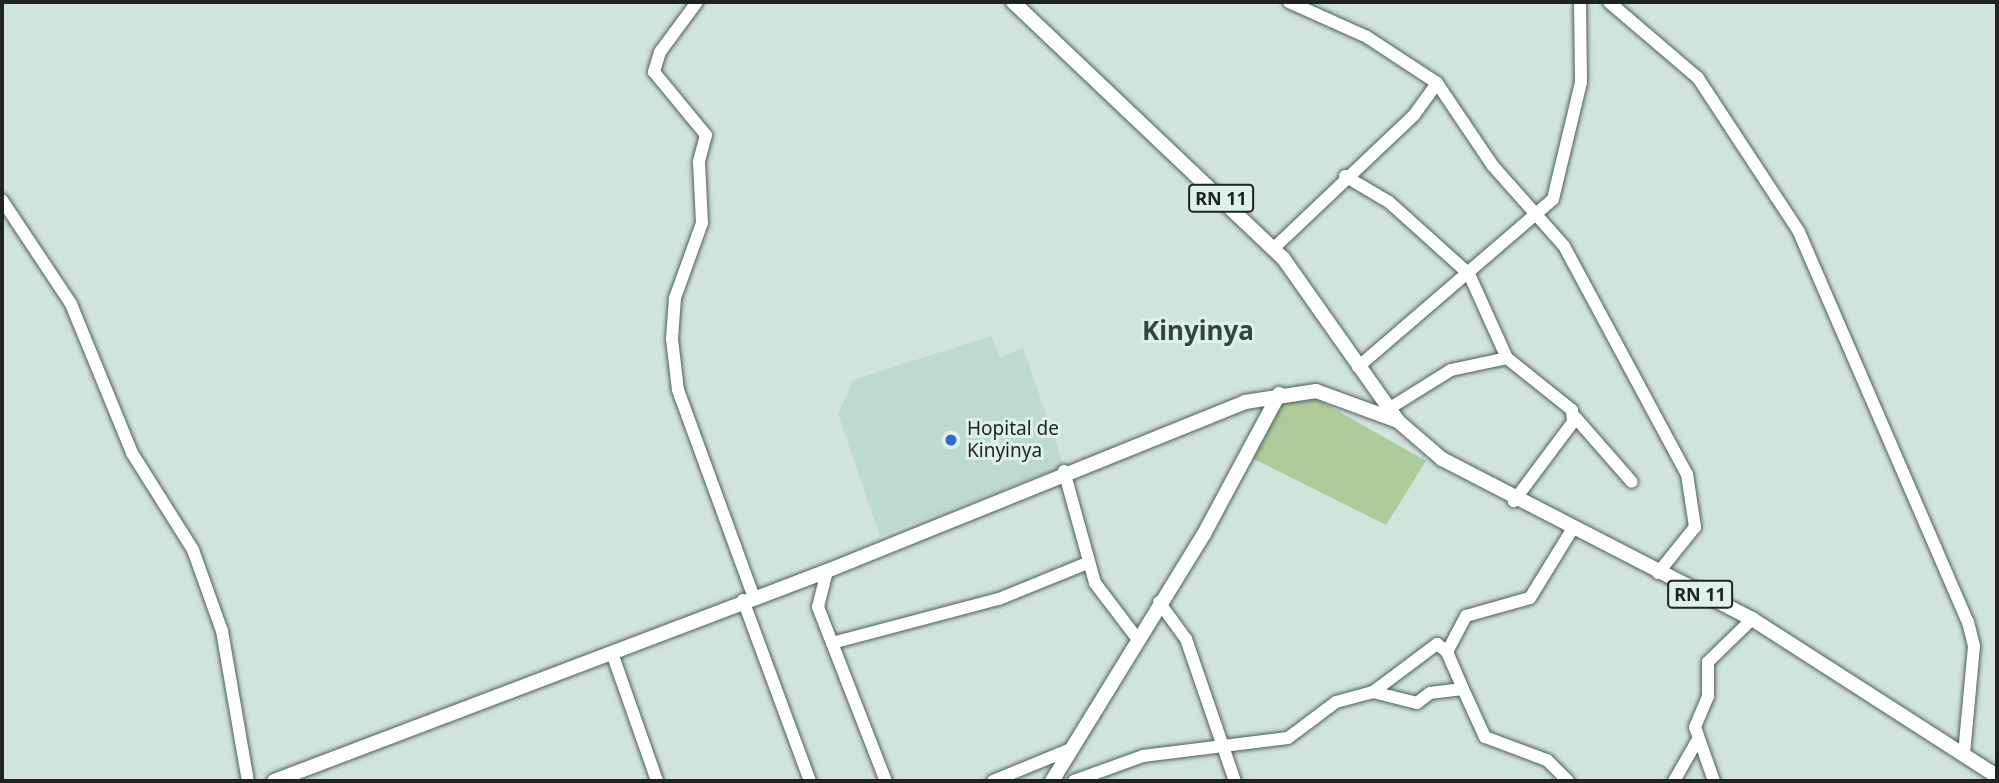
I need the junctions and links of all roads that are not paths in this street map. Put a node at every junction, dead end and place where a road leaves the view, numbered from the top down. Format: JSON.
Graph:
{"nodes":[{"id":1,"x":697,"y":2,"type":"edge"},
{"id":2,"x":1013,"y":2,"type":"edge"},
{"id":3,"x":1289,"y":2,"type":"edge"},
{"id":4,"x":1580,"y":2,"type":"edge"},
{"id":5,"x":1609,"y":2,"type":"edge"},
{"id":6,"x":1437,"y":83,"type":"junction"},
{"id":7,"x":1345,"y":176,"type":"junction"},
{"id":8,"x":2,"y":200,"type":"edge"},
{"id":9,"x":1541,"y":216,"type":"junction"},
{"id":10,"x":1273,"y":248,"type":"junction"},
{"id":11,"x":1469,"y":274,"type":"junction"},
{"id":12,"x":1507,"y":358,"type":"junction"},
{"id":13,"x":1359,"y":367,"type":"junction"},
{"id":14,"x":1279,"y":394,"type":"junction"},
{"id":15,"x":1390,"y":408,"type":"junction"},
{"id":16,"x":1575,"y":417,"type":"junction"},
{"id":17,"x":1398,"y":421,"type":"junction"},
{"id":18,"x":1064,"y":471,"type":"junction"},
{"id":19,"x":1632,"y":482,"type":"dead end"},
{"id":20,"x":1514,"y":500,"type":"junction"},
{"id":21,"x":1573,"y":528,"type":"junction"},
{"id":22,"x":1087,"y":563,"type":"junction"},
{"id":23,"x":827,"y":571,"type":"junction"},
{"id":24,"x":1658,"y":573,"type":"junction"},
{"id":25,"x":748,"y":598,"type":"junction"},
{"id":26,"x":1159,"y":602,"type":"junction"},
{"id":27,"x":1752,"y":619,"type":"junction"},
{"id":28,"x":1136,"y":637,"type":"junction"},
{"id":29,"x":832,"y":643,"type":"junction"},
{"id":30,"x":1447,"y":652,"type":"junction"},
{"id":31,"x":612,"y":653,"type":"junction"},
{"id":32,"x":1463,"y":689,"type":"junction"},
{"id":33,"x":1373,"y":692,"type":"junction"},
{"id":34,"x":1698,"y":741,"type":"junction"},
{"id":35,"x":1223,"y":747,"type":"junction"},
{"id":36,"x":1071,"y":749,"type":"junction"},
{"id":37,"x":1964,"y":754,"type":"junction"},
{"id":38,"x":1997,"y":776,"type":"edge"},
{"id":39,"x":248,"y":781,"type":"edge"},
{"id":40,"x":274,"y":781,"type":"edge"},
{"id":41,"x":657,"y":781,"type":"edge"},
{"id":42,"x":810,"y":781,"type":"edge"},
{"id":43,"x":886,"y":781,"type":"edge"},
{"id":44,"x":993,"y":781,"type":"edge"},
{"id":45,"x":1052,"y":781,"type":"edge"},
{"id":46,"x":1073,"y":781,"type":"edge"},
{"id":47,"x":1235,"y":781,"type":"edge"},
{"id":48,"x":1568,"y":781,"type":"edge"},
{"id":49,"x":1674,"y":781,"type":"edge"},
{"id":50,"x":1714,"y":781,"type":"edge"}],
"edges":[{"from":1,"to":25,"type":"street"},
{"from":2,"to":10,"type":"main road","number":"RN 11"},
{"from":3,"to":6,"type":"street"},
{"from":4,"to":9,"type":"street"},
{"from":5,"to":37,"type":"street"},
{"from":6,"to":7,"type":"street"},
{"from":6,"to":9,"type":"street"},
{"from":7,"to":10,"type":"street"},
{"from":7,"to":11,"type":"street"},
{"from":8,"to":39,"type":"street"},
{"from":9,"to":11,"type":"street"},
{"from":9,"to":24,"type":"street"},
{"from":10,"to":13,"type":"main road","number":"RN 11"},
{"from":11,"to":12,"type":"street"},
{"from":11,"to":13,"type":"street"},
{"from":12,"to":15,"type":"street"},
{"from":12,"to":16,"type":"street"},
{"from":13,"to":15,"type":"main road","number":"RN 11"},
{"from":14,"to":17,"type":"main road"},
{"from":14,"to":18,"type":"main road"},
{"from":14,"to":26,"type":"main road"},
{"from":15,"to":17,"type":"main road","number":"RN 11"},
{"from":16,"to":19,"type":"street"},
{"from":16,"to":20,"type":"street"},
{"from":17,"to":20,"type":"main road","number":"RN 11"},
{"from":18,"to":22,"type":"street"},
{"from":18,"to":23,"type":"main road"},
{"from":20,"to":21,"type":"main road","number":"RN 11"},
{"from":21,"to":24,"type":"main road","number":"RN 11"},
{"from":21,"to":30,"type":"street"},
{"from":22,"to":28,"type":"street"},
{"from":22,"to":29,"type":"street"},
{"from":23,"to":25,"type":"main road"},
{"from":23,"to":29,"type":"street"},
{"from":24,"to":27,"type":"main road","number":"RN 11"},
{"from":25,"to":31,"type":"main road"},
{"from":25,"to":42,"type":"street"},
{"from":26,"to":28,"type":"main road"},
{"from":26,"to":35,"type":"street"},
{"from":27,"to":34,"type":"street"},
{"from":27,"to":37,"type":"main road","number":"RN 11"},
{"from":28,"to":36,"type":"main road"},
{"from":29,"to":43,"type":"street"},
{"from":30,"to":32,"type":"street"},
{"from":30,"to":33,"type":"street"},
{"from":31,"to":40,"type":"main road"},
{"from":31,"to":41,"type":"street"},
{"from":32,"to":33,"type":"street"},
{"from":32,"to":48,"type":"street"},
{"from":33,"to":35,"type":"street"},
{"from":34,"to":49,"type":"street"},
{"from":34,"to":50,"type":"street"},
{"from":35,"to":46,"type":"street"},
{"from":35,"to":47,"type":"street"},
{"from":36,"to":44,"type":"street"},
{"from":36,"to":45,"type":"main road"},
{"from":37,"to":38,"type":"main road","number":"RN 11"}]}
